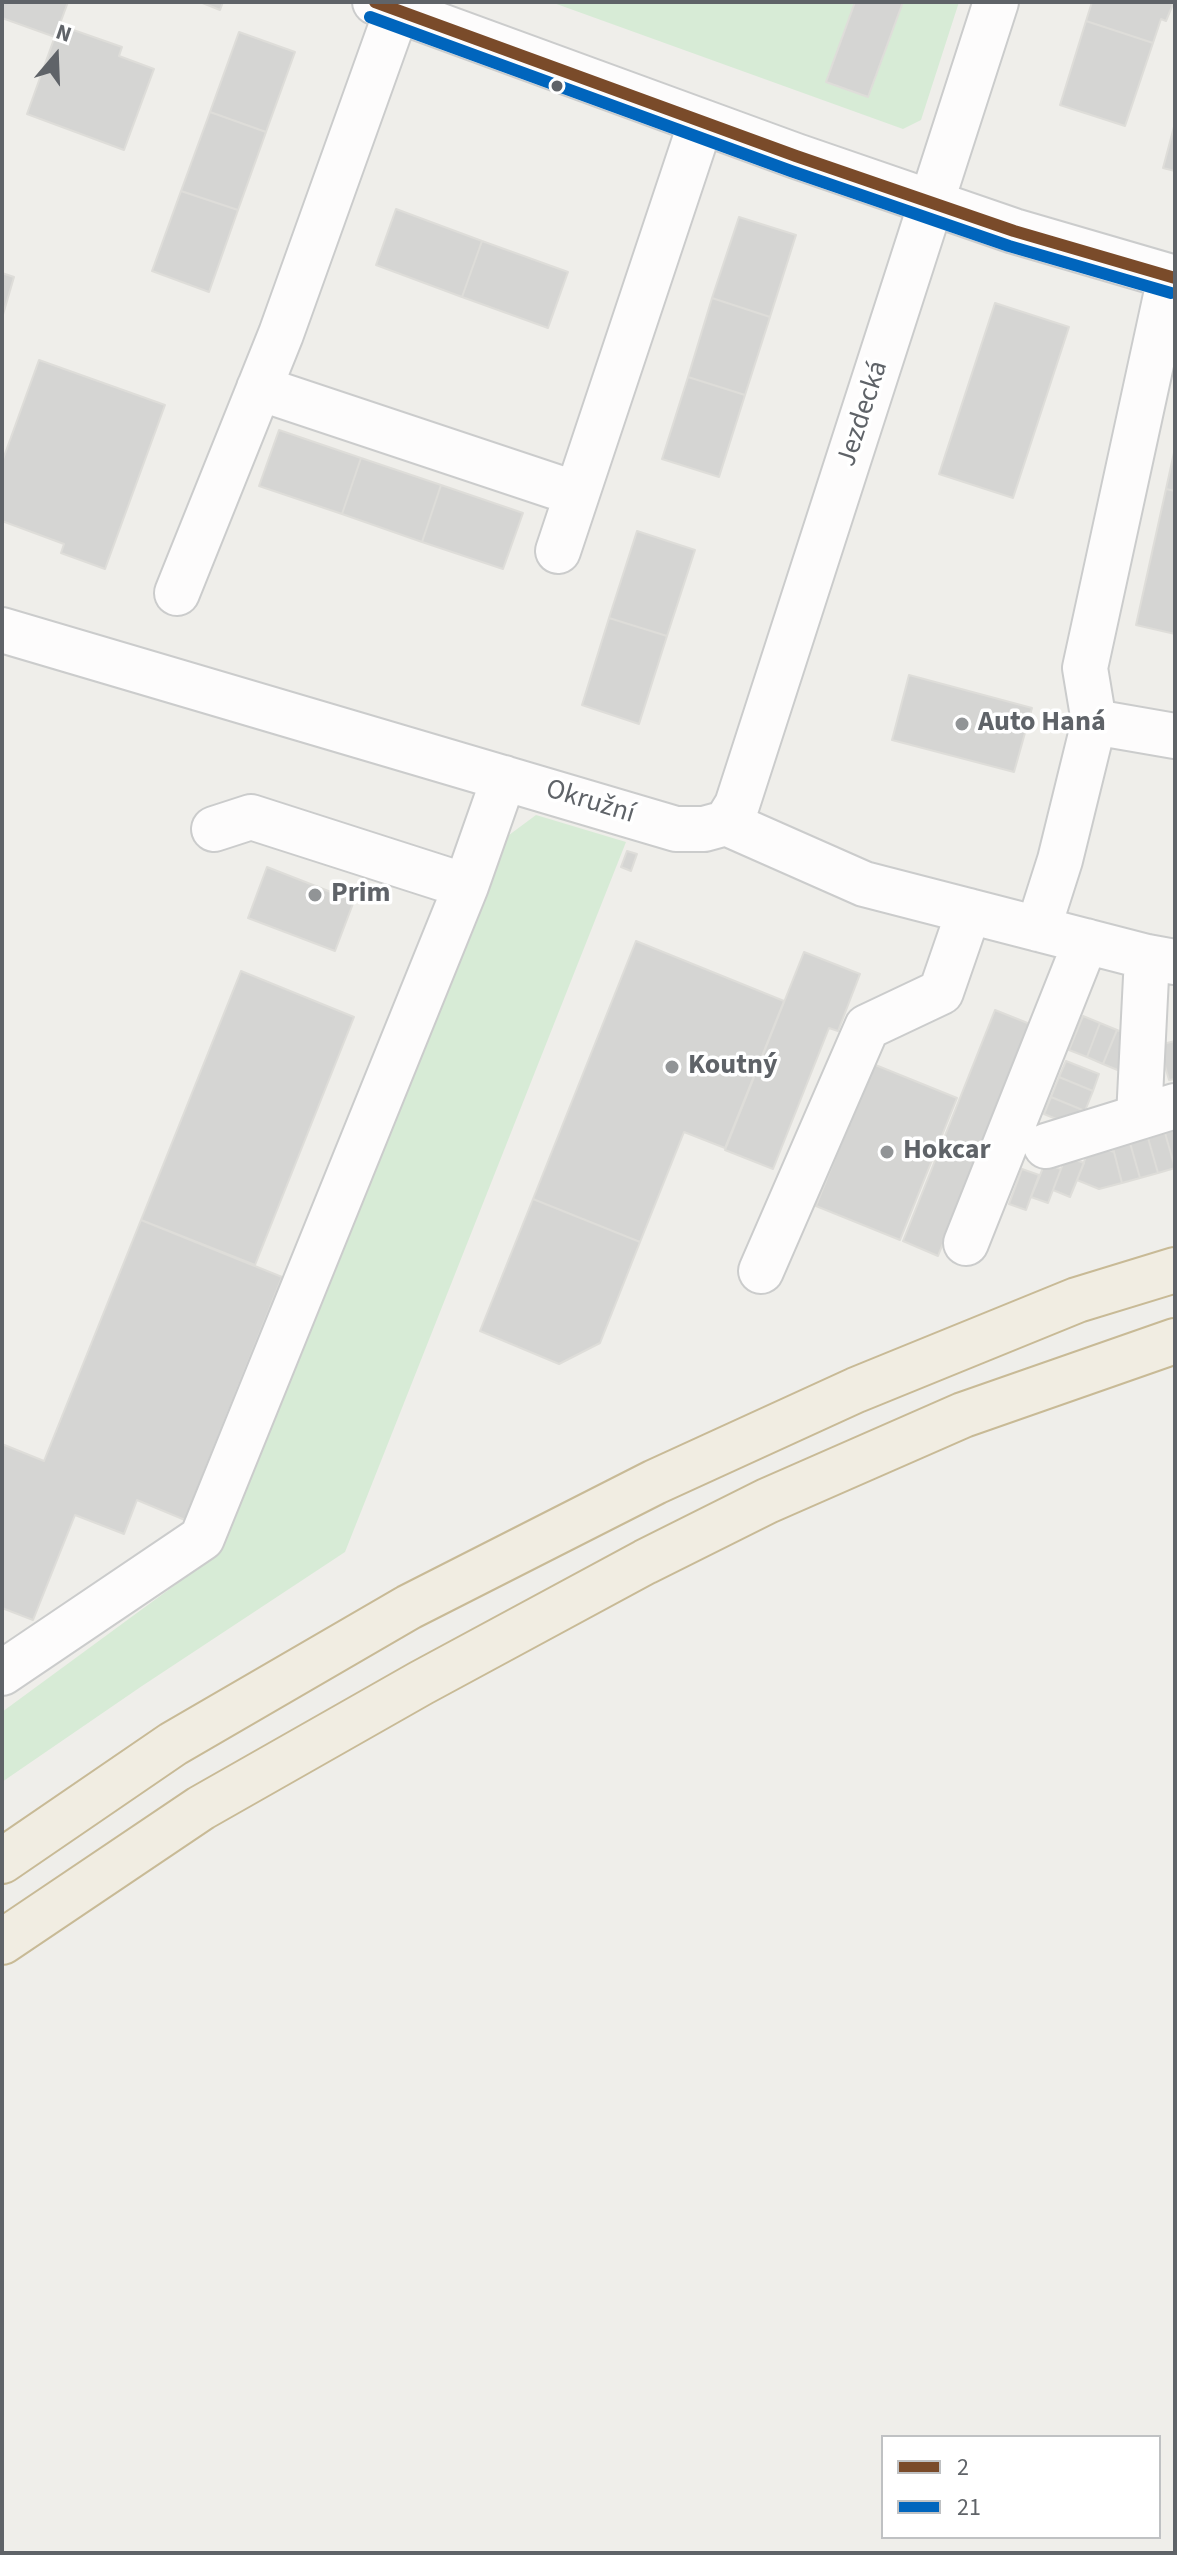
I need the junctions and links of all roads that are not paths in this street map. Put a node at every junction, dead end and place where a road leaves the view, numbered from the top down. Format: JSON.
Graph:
{"nodes":[{"id":1,"x":996,"y":2,"type":"edge"},
{"id":2,"x":386,"y":6,"type":"edge"},
{"id":3,"x":701,"y":122,"type":"junction"},
{"id":4,"x":932,"y":203,"type":"junction"},
{"id":5,"x":1173,"y":278,"type":"edge"},
{"id":6,"x":259,"y":388,"type":"junction"},
{"id":7,"x":577,"y":494,"type":"junction"},
{"id":8,"x":558,"y":551,"type":"dead end"},
{"id":9,"x":177,"y":593,"type":"dead end"},
{"id":10,"x":2,"y":630,"type":"edge"},
{"id":11,"x":1094,"y":722,"type":"junction"},
{"id":12,"x":1175,"y":736,"type":"edge"},
{"id":13,"x":504,"y":778,"type":"junction"},
{"id":14,"x":726,"y":823,"type":"junction"},
{"id":15,"x":214,"y":829,"type":"dead end"},
{"id":16,"x":466,"y":886,"type":"junction"},
{"id":17,"x":969,"y":911,"type":"junction"},
{"id":18,"x":1038,"y":929,"type":"junction"},
{"id":19,"x":1086,"y":941,"type":"junction"},
{"id":20,"x":1161,"y":959,"type":"edge"},
{"id":21,"x":1157,"y":1112,"type":"edge"},
{"id":22,"x":1046,"y":1146,"type":"dead end"},
{"id":23,"x":966,"y":1243,"type":"dead end"},
{"id":24,"x":1175,"y":1270,"type":"edge"},
{"id":25,"x":761,"y":1271,"type":"dead end"},
{"id":26,"x":1175,"y":1341,"type":"edge"},
{"id":27,"x":2,"y":1673,"type":"edge"},
{"id":28,"x":2,"y":1861,"type":"edge"},
{"id":29,"x":2,"y":1942,"type":"edge"}],
"edges":[{"from":1,"to":4,"type":"street","name":"Jezdecká"},
{"from":2,"to":3,"type":"street"},
{"from":2,"to":6,"type":"street"},
{"from":3,"to":4,"type":"street"},
{"from":3,"to":7,"type":"street"},
{"from":4,"to":5,"type":"street"},
{"from":4,"to":14,"type":"street","name":"Jezdecká"},
{"from":5,"to":11,"type":"street"},
{"from":6,"to":7,"type":"street"},
{"from":6,"to":9,"type":"street"},
{"from":7,"to":8,"type":"street"},
{"from":10,"to":13,"type":"street","name":"Okružní"},
{"from":11,"to":12,"type":"street"},
{"from":11,"to":18,"type":"street"},
{"from":13,"to":14,"type":"street","name":"Okružní"},
{"from":13,"to":16,"type":"street"},
{"from":14,"to":17,"type":"street"},
{"from":15,"to":16,"type":"street"},
{"from":16,"to":27,"type":"street"},
{"from":17,"to":18,"type":"street"},
{"from":17,"to":25,"type":"street"},
{"from":18,"to":19,"type":"street"},
{"from":19,"to":20,"type":"street"},
{"from":19,"to":23,"type":"street"},
{"from":20,"to":21,"type":"street"},
{"from":21,"to":22,"type":"street"},
{"from":24,"to":28,"type":"highway"},
{"from":26,"to":29,"type":"highway"}]}
